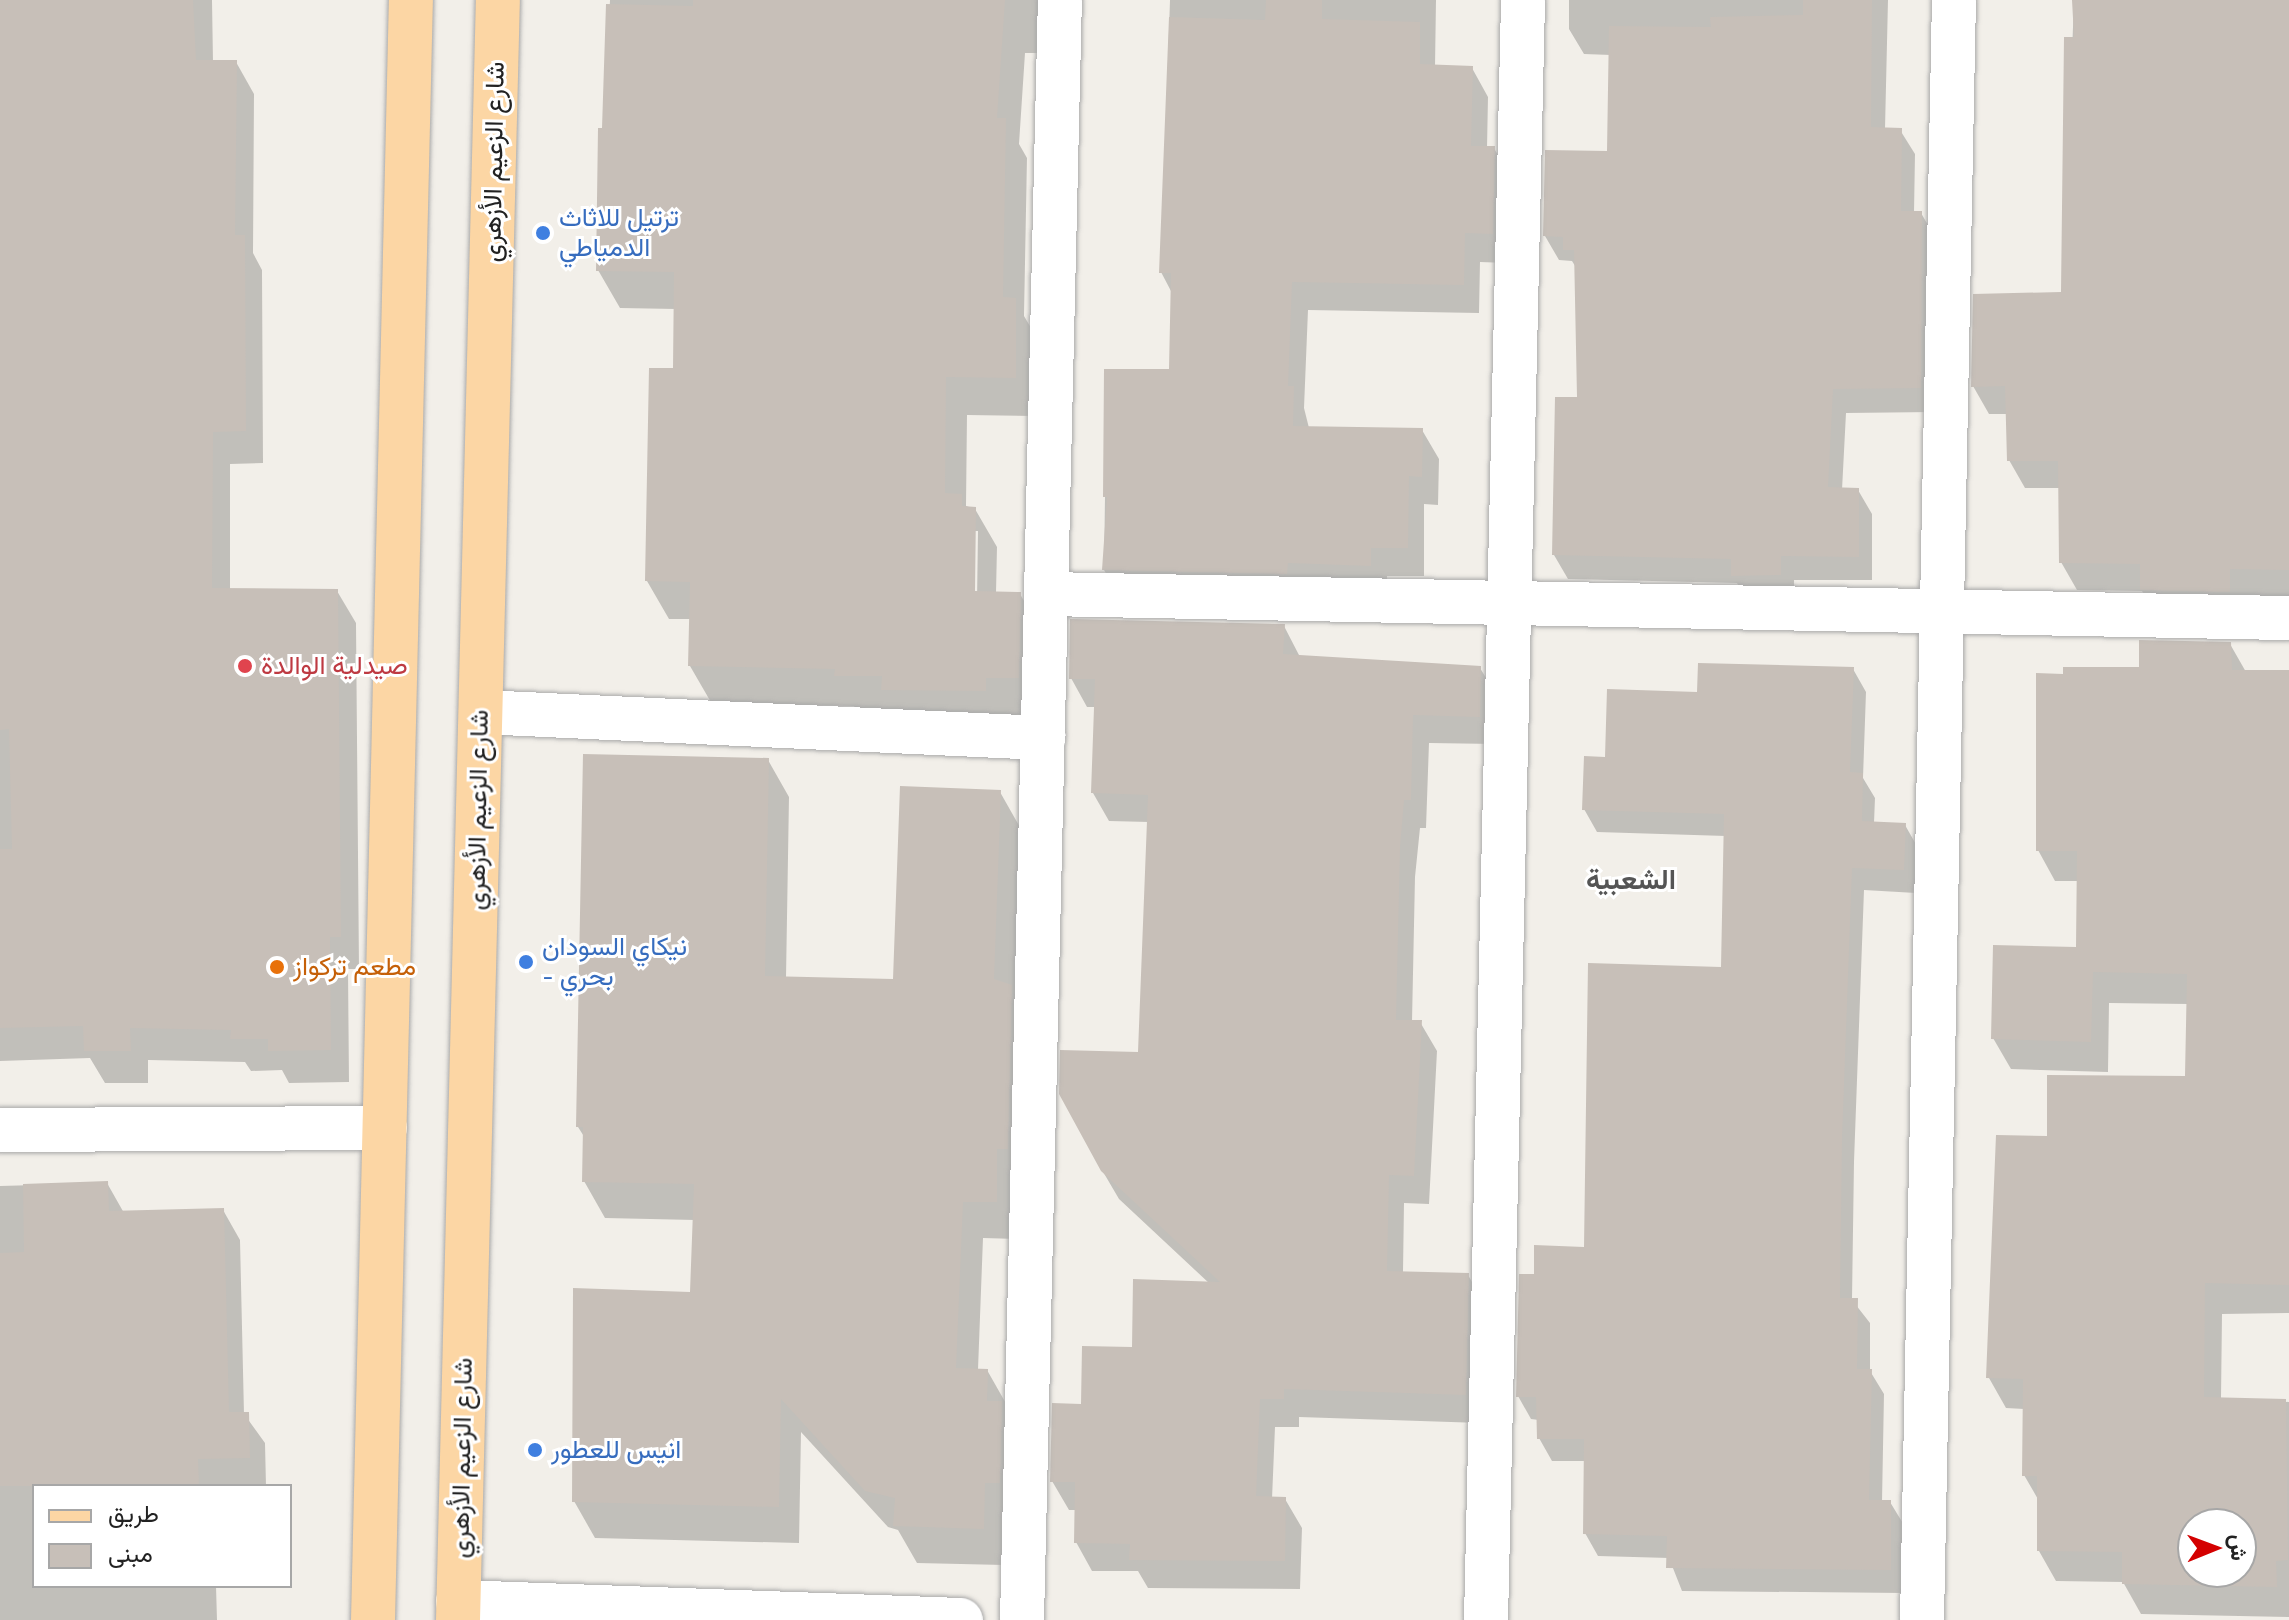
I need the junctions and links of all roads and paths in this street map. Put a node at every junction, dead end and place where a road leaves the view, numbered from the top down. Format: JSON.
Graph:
{"nodes":[{"id":1,"x":411,"y":0,"type":"edge"},
{"id":2,"x":498,"y":0,"type":"edge"},
{"id":3,"x":1060,"y":0,"type":"edge"},
{"id":4,"x":1523,"y":0,"type":"edge"},
{"id":5,"x":1954,"y":0,"type":"edge"},
{"id":6,"x":1046,"y":594,"type":"junction"},
{"id":7,"x":1509,"y":602,"type":"junction"},
{"id":8,"x":1942,"y":610,"type":"junction"},
{"id":9,"x":2289,"y":618,"type":"edge"},
{"id":10,"x":481,"y":712,"type":"junction"},
{"id":11,"x":1043,"y":738,"type":"junction"},
{"id":12,"x":385,"y":1128,"type":"junction"},
{"id":13,"x":0,"y":1130,"type":"edge"},
{"id":14,"x":458,"y":1611,"type":"edge"},
{"id":15,"x":373,"y":1620,"type":"edge"},
{"id":16,"x":961,"y":1620,"type":"edge"},
{"id":17,"x":1022,"y":1620,"type":"edge"},
{"id":18,"x":1486,"y":1620,"type":"edge"},
{"id":19,"x":1922,"y":1620,"type":"edge"}],
"edges":[{"from":1,"to":12,"type":"main road"},
{"from":2,"to":10,"type":"main road","name":"شارع الزعيم الأزهري"},
{"from":3,"to":6,"type":"street"},
{"from":4,"to":7,"type":"street"},
{"from":5,"to":8,"type":"street"},
{"from":6,"to":7,"type":"street"},
{"from":6,"to":11,"type":"street"},
{"from":7,"to":8,"type":"street"},
{"from":7,"to":18,"type":"street"},
{"from":8,"to":9,"type":"street"},
{"from":8,"to":19,"type":"street"},
{"from":10,"to":11,"type":"street"},
{"from":10,"to":14,"type":"main road","name":"شارع الزعيم الأزهري"},
{"from":11,"to":17,"type":"street"},
{"from":12,"to":13,"type":"street"},
{"from":12,"to":15,"type":"main road"},
{"from":14,"to":16,"type":"street"}]}
